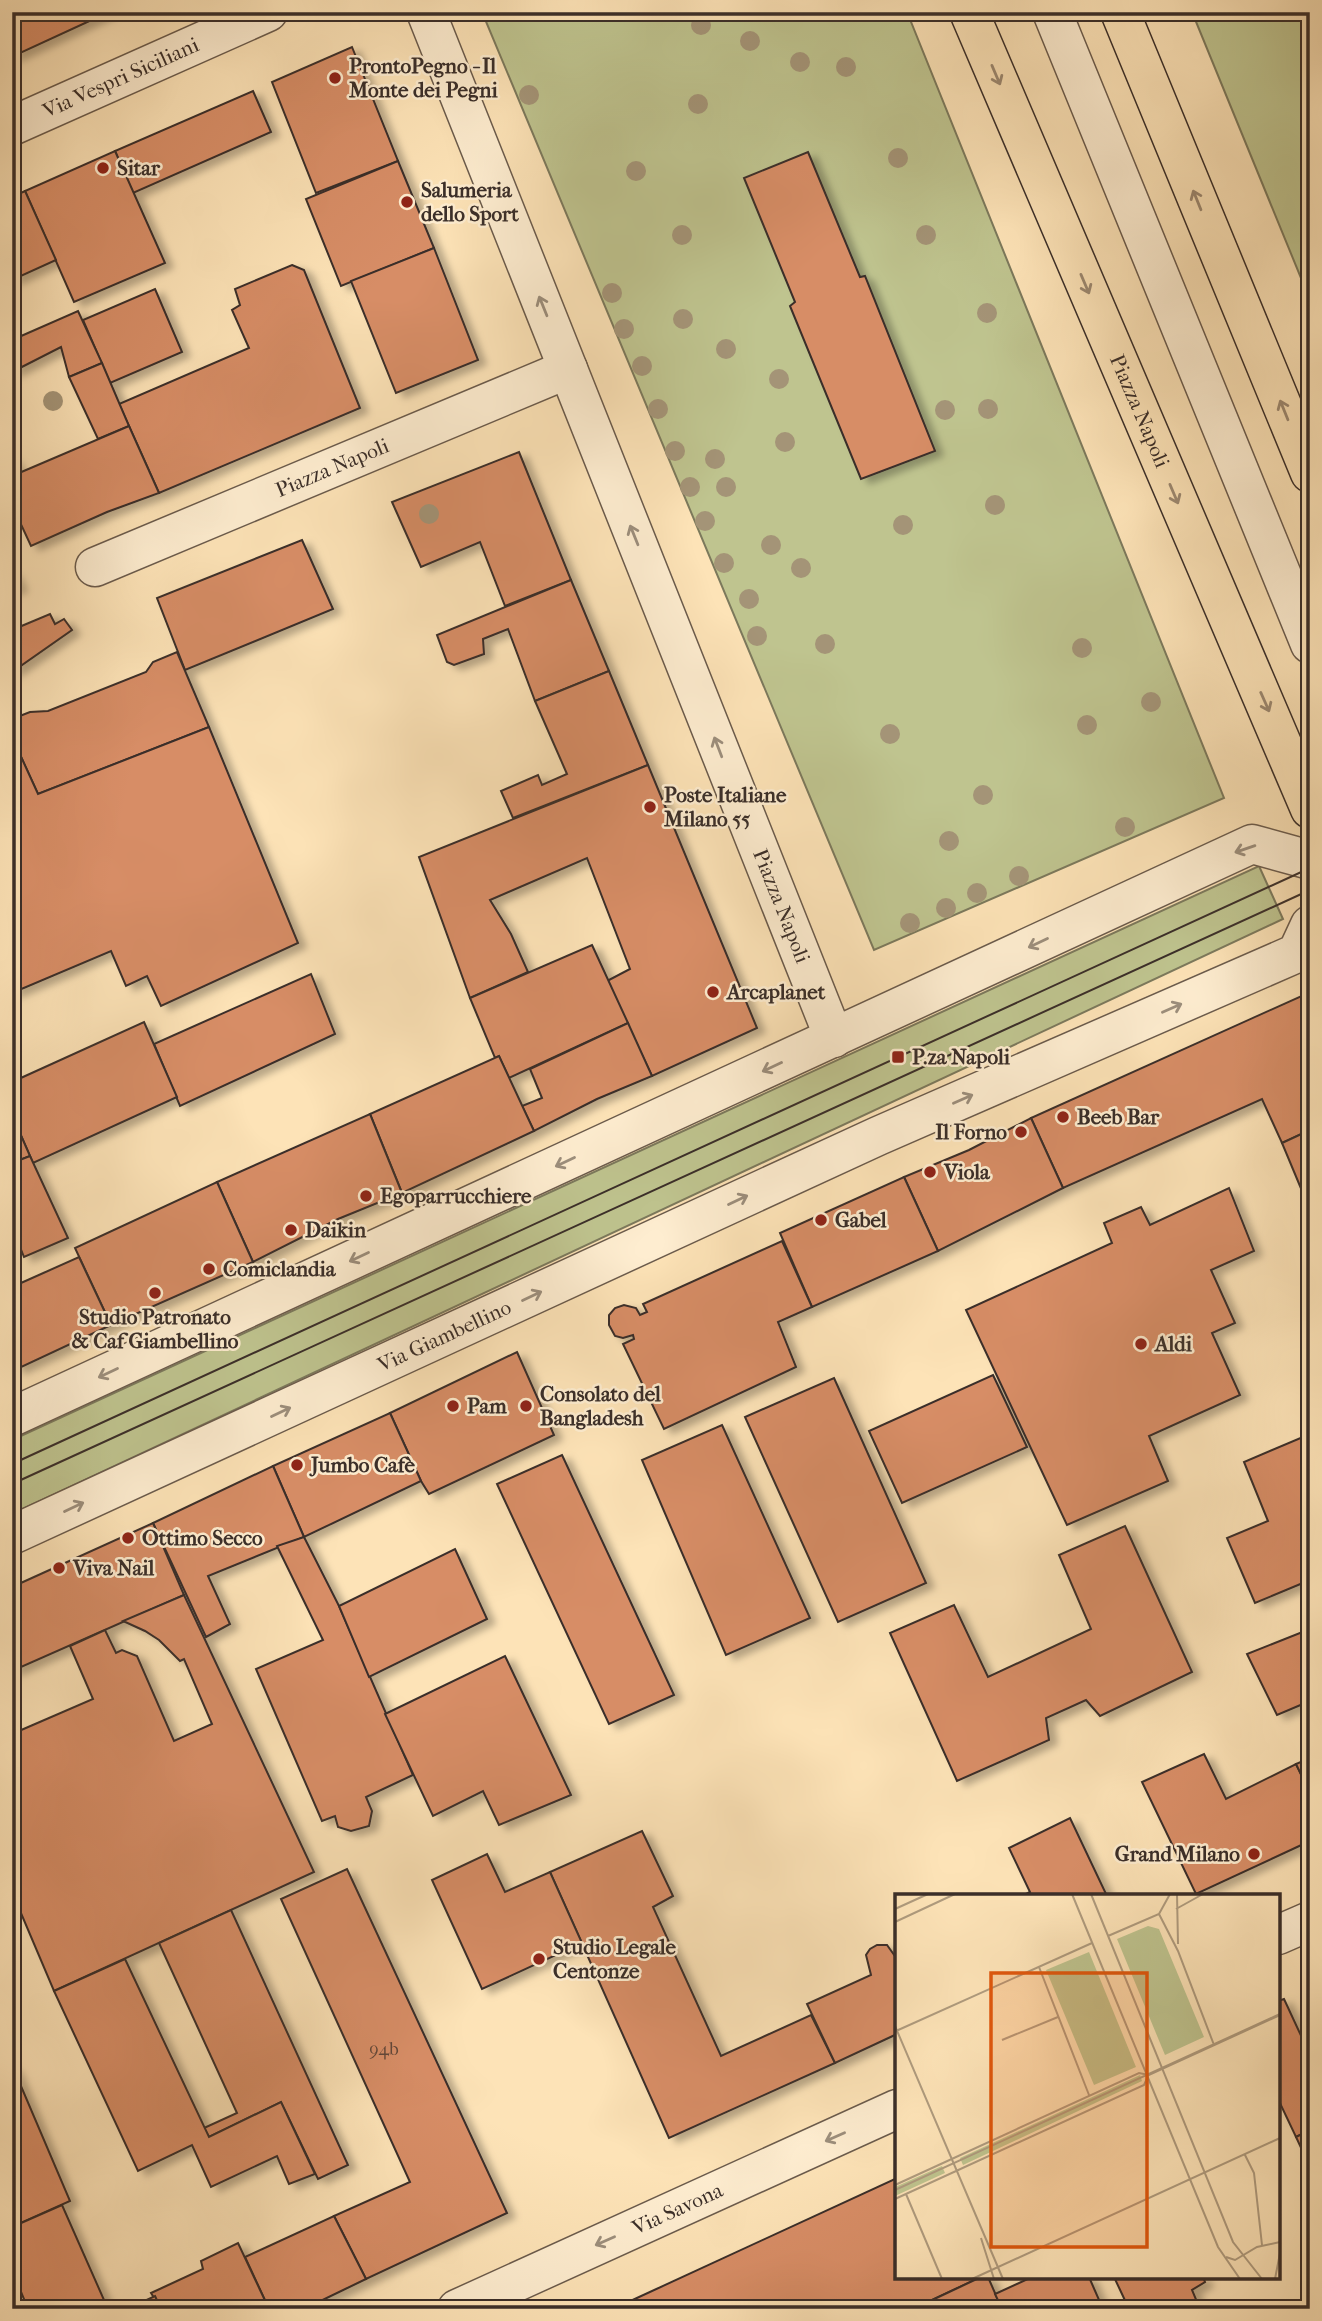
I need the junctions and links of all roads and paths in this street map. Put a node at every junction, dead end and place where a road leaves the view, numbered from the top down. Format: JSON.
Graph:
{"nodes":[{"id":1,"x":268,"y":12,"type":"edge"},
{"id":2,"x":426,"y":12,"type":"edge"},
{"id":3,"x":969,"y":12,"type":"edge"},
{"id":4,"x":1052,"y":12,"type":"edge"},
{"id":5,"x":1121,"y":12,"type":"edge"},
{"id":6,"x":12,"y":126,"type":"edge"},
{"id":7,"x":568,"y":369,"type":"junction"},
{"id":8,"x":1310,"y":473,"type":"edge"},
{"id":9,"x":95,"y":566,"type":"dead end"},
{"id":10,"x":1310,"y":644,"type":"edge"},
{"id":11,"x":1310,"y":809,"type":"edge"},
{"id":12,"x":1310,"y":860,"type":"edge"},
{"id":13,"x":1310,"y":925,"type":"edge"},
{"id":14,"x":834,"y":1038,"type":"junction"},
{"id":15,"x":12,"y":1417,"type":"edge"},
{"id":16,"x":12,"y":1535,"type":"edge"},
{"id":17,"x":1310,"y":1921,"type":"edge"},
{"id":18,"x":1280,"y":1934,"type":"edge"},
{"id":19,"x":895,"y":2110,"type":"edge"},
{"id":20,"x":457,"y":2309,"type":"edge"}],
"edges":[{"from":1,"to":6,"type":"street","name":"Via Vespri Siciliani"},
{"from":7,"to":2,"type":"street","name":"Piazza Napoli","one_way":true},
{"from":3,"to":11,"type":"main road","name":"Piazza Napoli","one_way":true},
{"from":4,"to":10,"type":"street"},
{"from":8,"to":5,"type":"main road","one_way":true},
{"from":7,"to":9,"type":"street","name":"Piazza Napoli"},
{"from":14,"to":7,"type":"street","name":"Piazza Napoli","one_way":true},
{"from":12,"to":14,"type":"street","one_way":true},
{"from":16,"to":13,"type":"street","name":"Via Giambellino","one_way":true},
{"from":14,"to":15,"type":"street","one_way":true},
{"from":17,"to":18,"type":"street"},
{"from":19,"to":20,"type":"street","name":"Via Savona","one_way":true}]}
